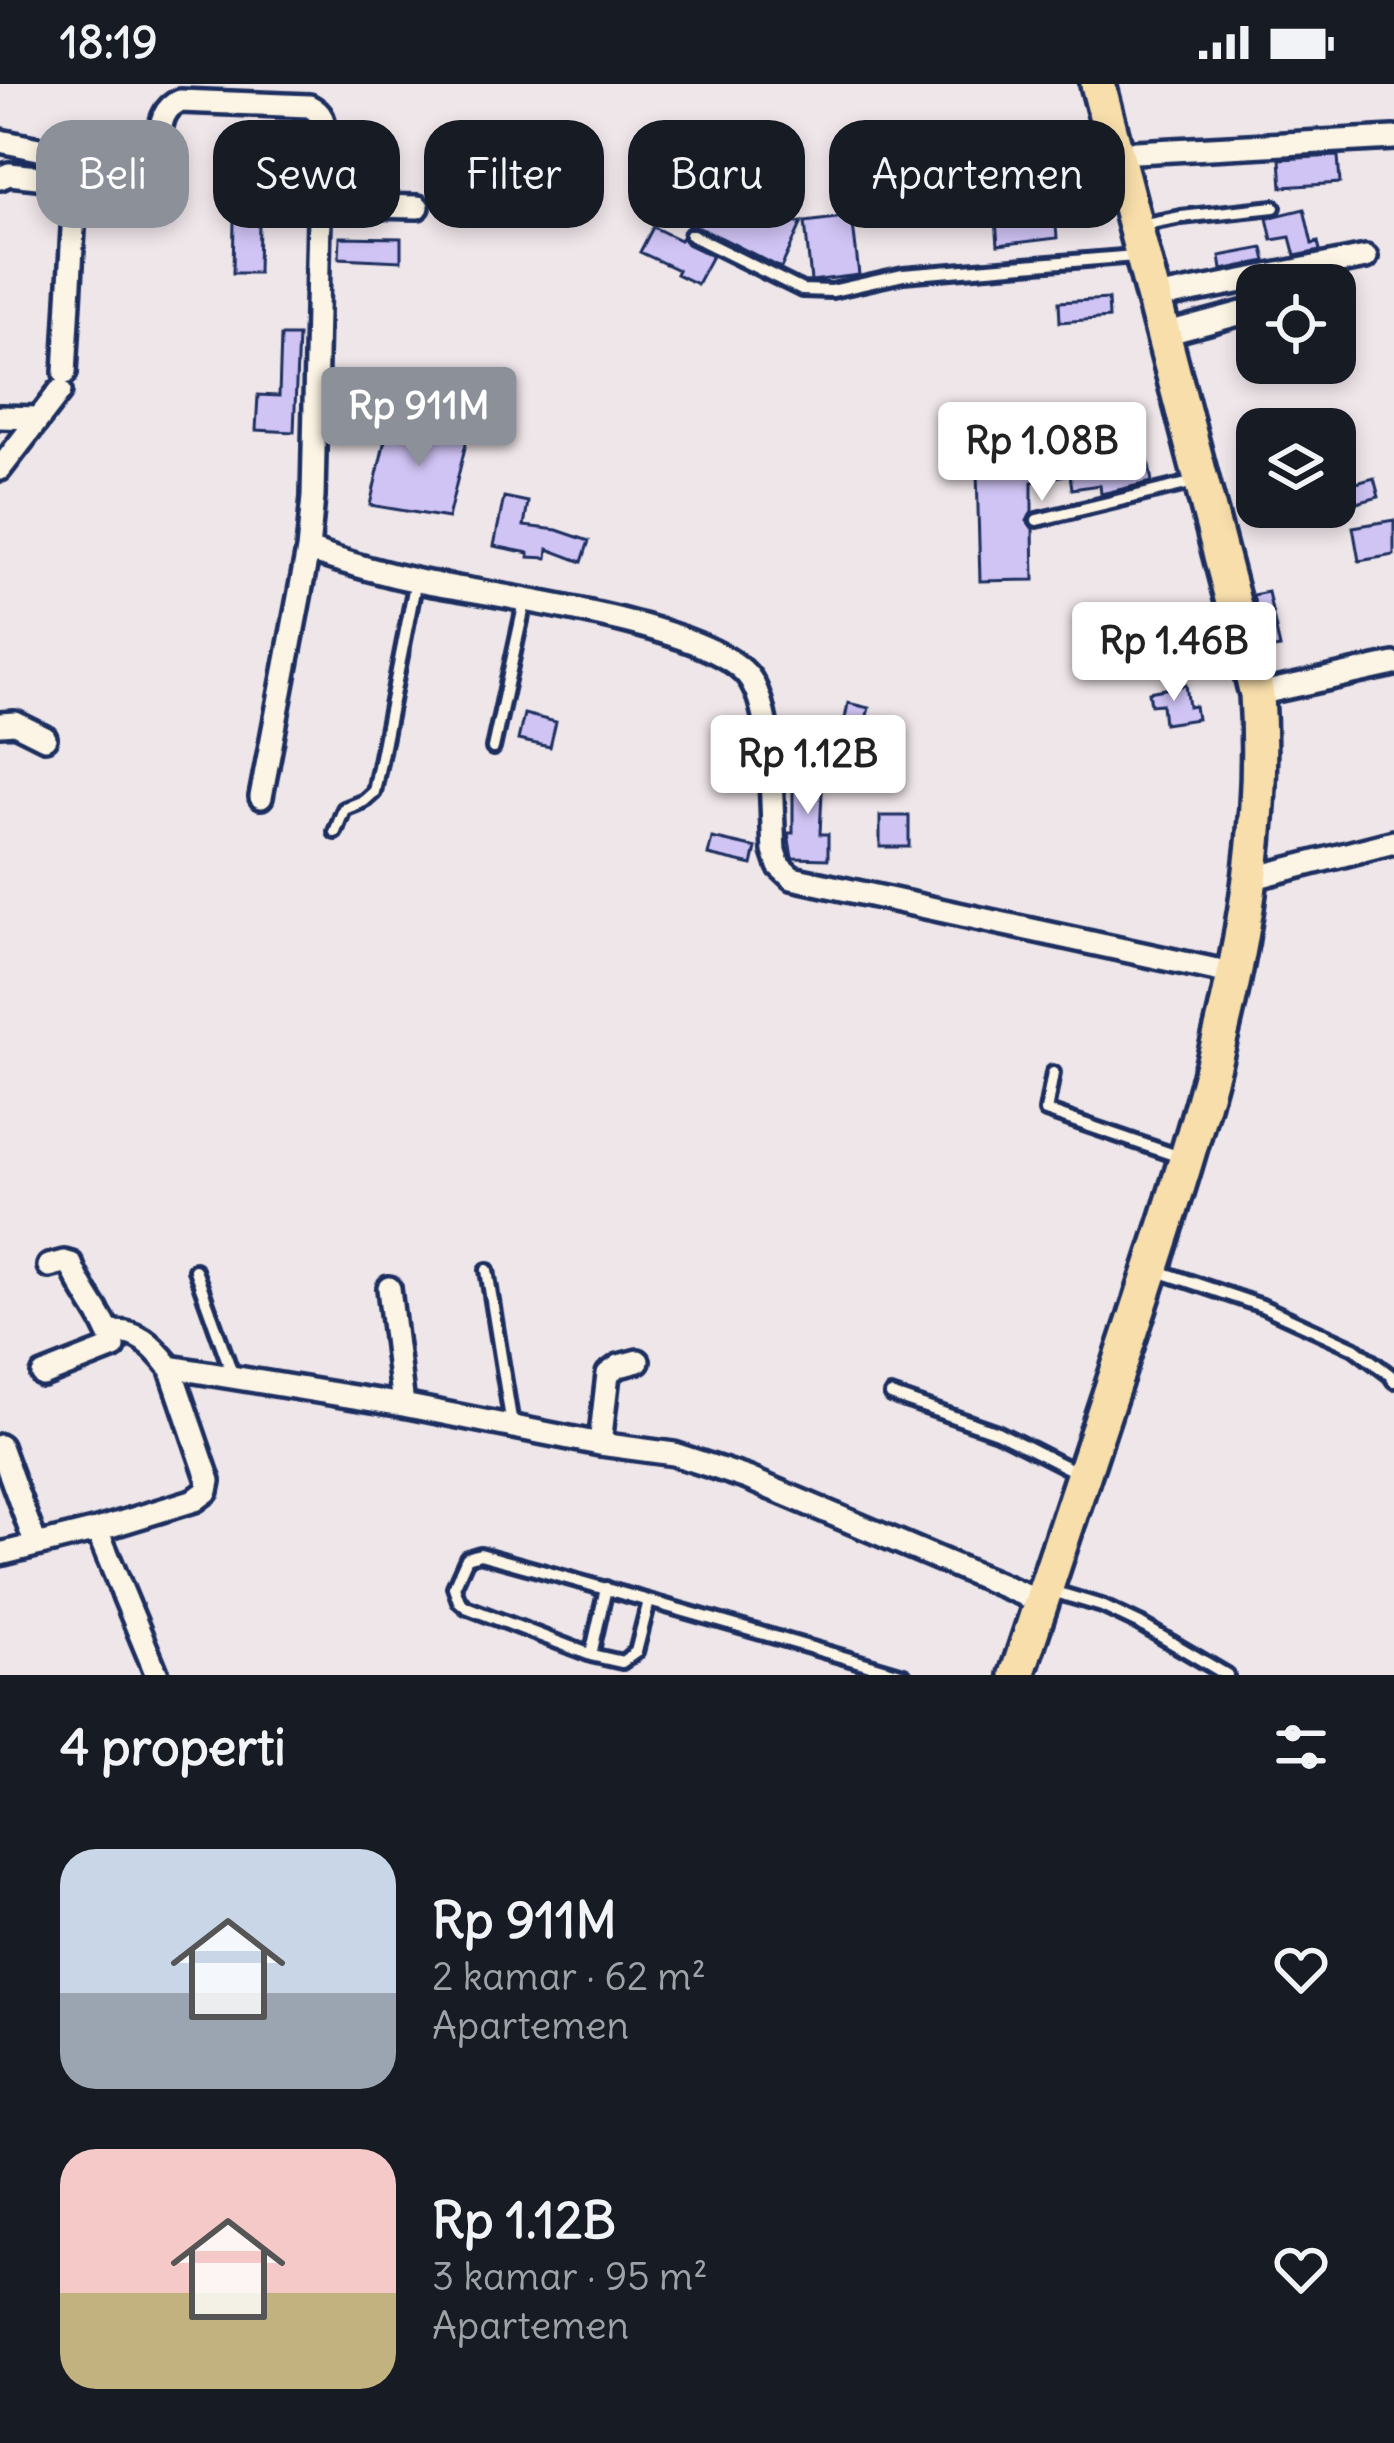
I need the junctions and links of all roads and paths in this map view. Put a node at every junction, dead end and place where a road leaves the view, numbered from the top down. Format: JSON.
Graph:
{"nodes":[{"id":1,"x":1098,"y":84,"type":"edge"},
{"id":2,"x":163,"y":120,"type":"edge"},
{"id":3,"x":323,"y":120,"type":"edge"},
{"id":4,"x":1108,"y":120,"type":"edge"},
{"id":5,"x":1394,"y":138,"type":"edge"},
{"id":6,"x":0,"y":141,"type":"edge"},
{"id":7,"x":36,"y":149,"type":"edge"},
{"id":8,"x":1125,"y":153,"type":"edge"},
{"id":9,"x":36,"y":177,"type":"edge"},
{"id":10,"x":0,"y":178,"type":"edge"},
{"id":11,"x":1125,"y":183,"type":"edge"},
{"id":12,"x":400,"y":207,"type":"edge"},
{"id":13,"x":418,"y":207,"type":"dead end"},
{"id":14,"x":1274,"y":207,"type":"dead end"},
{"id":15,"x":72,"y":228,"type":"edge"},
{"id":16,"x":320,"y":228,"type":"edge"},
{"id":17,"x":692,"y":236,"type":"dead end"},
{"id":18,"x":1140,"y":240,"type":"junction"},
{"id":19,"x":1366,"y":257,"type":"dead end"},
{"id":20,"x":1155,"y":298,"type":"junction"},
{"id":21,"x":1236,"y":315,"type":"edge"},
{"id":22,"x":1164,"y":334,"type":"junction"},
{"id":23,"x":0,"y":417,"type":"edge"},
{"id":24,"x":39,"y":418,"type":"junction"},
{"id":25,"x":2,"y":461,"type":"edge"},
{"id":26,"x":1203,"y":480,"type":"junction"},
{"id":27,"x":1037,"y":520,"type":"dead end"},
{"id":28,"x":308,"y":550,"type":"junction"},
{"id":29,"x":416,"y":580,"type":"junction"},
{"id":30,"x":525,"y":602,"type":"junction"},
{"id":31,"x":1394,"y":664,"type":"edge"},
{"id":32,"x":1394,"y":677,"type":"edge"},
{"id":33,"x":1257,"y":700,"type":"junction"},
{"id":34,"x":0,"y":724,"type":"edge"},
{"id":35,"x":45,"y":738,"type":"dead end"},
{"id":36,"x":493,"y":748,"type":"dead end"},
{"id":37,"x":261,"y":797,"type":"dead end"},
{"id":38,"x":335,"y":832,"type":"dead end"},
{"id":39,"x":1394,"y":842,"type":"edge"},
{"id":40,"x":1249,"y":879,"type":"junction"},
{"id":41,"x":1235,"y":974,"type":"junction"},
{"id":42,"x":1053,"y":1073,"type":"dead end"},
{"id":43,"x":1187,"y":1159,"type":"junction"},
{"id":44,"x":49,"y":1266,"type":"dead end"},
{"id":45,"x":1151,"y":1269,"type":"junction"},
{"id":46,"x":195,"y":1270,"type":"dead end"},
{"id":47,"x":487,"y":1270,"type":"dead end"},
{"id":48,"x":389,"y":1288,"type":"dead end"},
{"id":49,"x":109,"y":1333,"type":"junction"},
{"id":50,"x":638,"y":1361,"type":"dead end"},
{"id":51,"x":170,"y":1367,"type":"junction"},
{"id":52,"x":43,"y":1376,"type":"dead end"},
{"id":53,"x":233,"y":1376,"type":"junction"},
{"id":54,"x":1394,"y":1381,"type":"edge"},
{"id":55,"x":891,"y":1394,"type":"dead end"},
{"id":56,"x":404,"y":1405,"type":"junction"},
{"id":57,"x":512,"y":1425,"type":"junction"},
{"id":58,"x":600,"y":1444,"type":"junction"},
{"id":59,"x":0,"y":1446,"type":"edge"},
{"id":60,"x":1083,"y":1475,"type":"junction"},
{"id":61,"x":98,"y":1530,"type":"junction"},
{"id":62,"x":36,"y":1545,"type":"junction"},
{"id":63,"x":0,"y":1554,"type":"edge"},
{"id":64,"x":606,"y":1588,"type":"junction"},
{"id":65,"x":1043,"y":1595,"type":"junction"},
{"id":66,"x":650,"y":1600,"type":"junction"},
{"id":67,"x":591,"y":1654,"type":"junction"},
{"id":68,"x":157,"y":1675,"type":"edge"},
{"id":69,"x":904,"y":1675,"type":"edge"},
{"id":70,"x":1017,"y":1675,"type":"edge"},
{"id":71,"x":1226,"y":1675,"type":"edge"}],
"edges":[{"from":1,"to":4,"type":"highway"},
{"from":2,"to":3,"type":"street"},
{"from":5,"to":8,"type":"street"},
{"from":6,"to":7,"type":"street"},
{"from":9,"to":10,"type":"street"},
{"from":11,"to":18,"type":"highway"},
{"from":12,"to":13,"type":"street"},
{"from":14,"to":18,"type":"lane"},
{"from":15,"to":24,"type":"street"},
{"from":16,"to":28,"type":"street"},
{"from":17,"to":18,"type":"lane"},
{"from":18,"to":20,"type":"highway"},
{"from":19,"to":20,"type":"street"},
{"from":20,"to":22,"type":"highway"},
{"from":21,"to":22,"type":"street"},
{"from":22,"to":26,"type":"highway"},
{"from":23,"to":24,"type":"street"},
{"from":24,"to":25,"type":"street"},
{"from":26,"to":27,"type":"lane"},
{"from":26,"to":33,"type":"highway"},
{"from":28,"to":29,"type":"street"},
{"from":28,"to":37,"type":"street"},
{"from":29,"to":30,"type":"street"},
{"from":29,"to":38,"type":"lane"},
{"from":30,"to":36,"type":"lane"},
{"from":30,"to":41,"type":"street"},
{"from":31,"to":33,"type":"street"},
{"from":32,"to":33,"type":"street"},
{"from":33,"to":40,"type":"highway"},
{"from":34,"to":35,"type":"street"},
{"from":39,"to":40,"type":"street"},
{"from":40,"to":41,"type":"highway"},
{"from":41,"to":43,"type":"highway"},
{"from":42,"to":43,"type":"lane"},
{"from":43,"to":45,"type":"highway"},
{"from":44,"to":49,"type":"street"},
{"from":45,"to":54,"type":"lane"},
{"from":45,"to":60,"type":"highway"},
{"from":46,"to":53,"type":"lane"},
{"from":47,"to":57,"type":"lane"},
{"from":48,"to":56,"type":"street"},
{"from":49,"to":51,"type":"street"},
{"from":49,"to":52,"type":"street"},
{"from":50,"to":58,"type":"street"},
{"from":51,"to":53,"type":"street"},
{"from":51,"to":61,"type":"street"},
{"from":53,"to":56,"type":"street"},
{"from":55,"to":60,"type":"lane"},
{"from":56,"to":57,"type":"street"},
{"from":57,"to":58,"type":"street"},
{"from":58,"to":65,"type":"street"},
{"from":59,"to":62,"type":"street"},
{"from":60,"to":65,"type":"highway"},
{"from":61,"to":62,"type":"street"},
{"from":61,"to":68,"type":"street"},
{"from":62,"to":63,"type":"street"},
{"from":64,"to":66,"type":"lane"},
{"from":64,"to":67,"type":"lane"},
{"from":64,"to":67,"type":"lane"},
{"from":65,"to":70,"type":"highway"},
{"from":65,"to":71,"type":"lane"},
{"from":66,"to":67,"type":"lane"},
{"from":66,"to":69,"type":"lane"}]}
